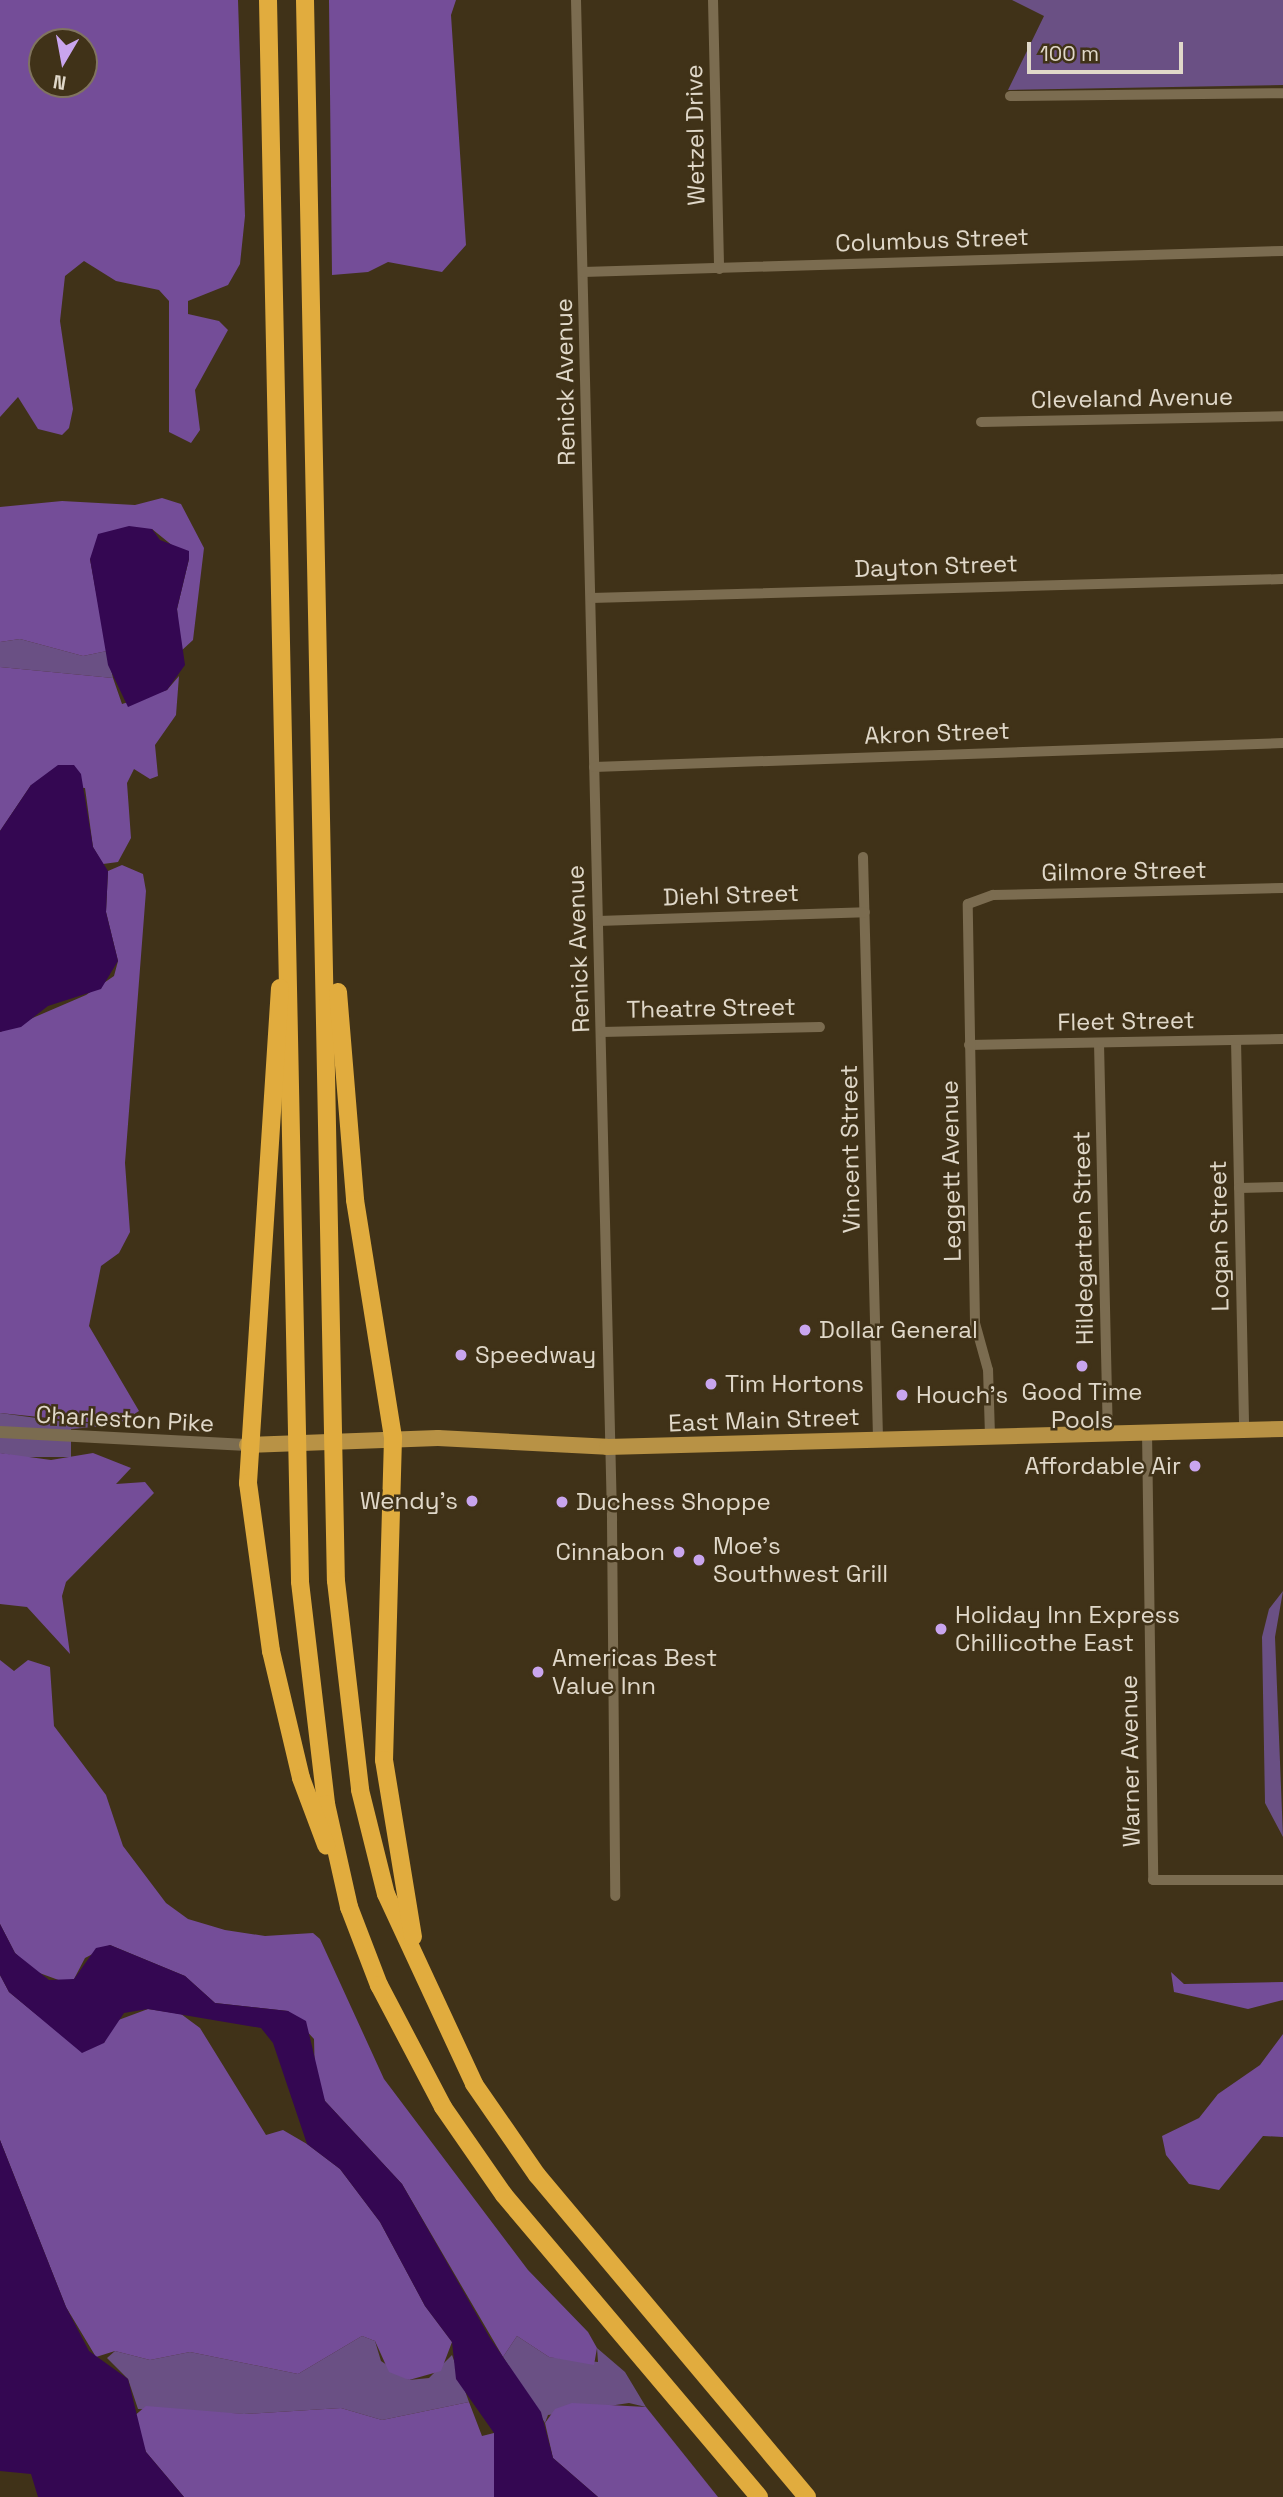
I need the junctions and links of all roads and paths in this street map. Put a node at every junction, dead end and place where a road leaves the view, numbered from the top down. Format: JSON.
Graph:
{"nodes":[{"id":1,"x":268,"y":0,"type":"edge"},
{"id":2,"x":306,"y":0,"type":"edge"},
{"id":3,"x":576,"y":0,"type":"edge"},
{"id":4,"x":713,"y":0,"type":"edge"},
{"id":5,"x":1283,"y":93,"type":"edge"},
{"id":6,"x":1010,"y":96,"type":"dead end"},
{"id":7,"x":1283,"y":251,"type":"edge"},
{"id":8,"x":719,"y":269,"type":"junction"},
{"id":9,"x":583,"y":272,"type":"junction"},
{"id":10,"x":1283,"y":416,"type":"edge"},
{"id":11,"x":981,"y":422,"type":"dead end"},
{"id":12,"x":1283,"y":579,"type":"edge"},
{"id":13,"x":591,"y":598,"type":"junction"},
{"id":14,"x":1283,"y":744,"type":"edge"},
{"id":15,"x":594,"y":766,"type":"junction"},
{"id":16,"x":326,"y":824,"type":"junction"},
{"id":17,"x":286,"y":844,"type":"junction"},
{"id":18,"x":863,"y":857,"type":"dead end"},
{"id":19,"x":1283,"y":888,"type":"edge"},
{"id":20,"x":968,"y":904,"type":"joint"},
{"id":21,"x":865,"y":912,"type":"junction"},
{"id":22,"x":598,"y":921,"type":"junction"},
{"id":23,"x":820,"y":1027,"type":"dead end"},
{"id":24,"x":602,"y":1032,"type":"junction"},
{"id":25,"x":1283,"y":1039,"type":"edge"},
{"id":26,"x":1236,"y":1040,"type":"junction"},
{"id":27,"x":1099,"y":1042,"type":"junction"},
{"id":28,"x":970,"y":1045,"type":"junction"},
{"id":29,"x":1283,"y":1186,"type":"edge"},
{"id":30,"x":1238,"y":1188,"type":"junction"},
{"id":31,"x":1283,"y":1429,"type":"edge"},
{"id":32,"x":1244,"y":1430,"type":"junction"},
{"id":33,"x":1147,"y":1431,"type":"junction"},
{"id":34,"x":1108,"y":1432,"type":"junction"},
{"id":35,"x":0,"y":1433,"type":"edge"},
{"id":36,"x":990,"y":1436,"type":"junction"},
{"id":37,"x":393,"y":1438,"type":"junction"},
{"id":38,"x":878,"y":1439,"type":"junction"},
{"id":39,"x":247,"y":1445,"type":"junction"},
{"id":40,"x":607,"y":1447,"type":"junction"},
{"id":41,"x":1283,"y":1880,"type":"edge"},
{"id":42,"x":615,"y":1896,"type":"dead end"},
{"id":43,"x":349,"y":1907,"type":"junction"},
{"id":44,"x":425,"y":1985,"type":"junction"},
{"id":45,"x":759,"y":2497,"type":"edge"},
{"id":46,"x":807,"y":2497,"type":"edge"}],
"edges":[{"from":1,"to":17,"type":"highway"},
{"from":2,"to":16,"type":"highway"},
{"from":3,"to":9,"type":"street","name":"Renick Avenue"},
{"from":4,"to":8,"type":"street","name":"Wetzel Drive"},
{"from":5,"to":6,"type":"street"},
{"from":7,"to":8,"type":"street","name":"Columbus Street"},
{"from":8,"to":9,"type":"street","name":"Columbus Street"},
{"from":9,"to":13,"type":"street","name":"Renick Avenue"},
{"from":10,"to":11,"type":"street","name":"Cleveland Avenue"},
{"from":12,"to":13,"type":"street","name":"Dayton Street"},
{"from":13,"to":15,"type":"street","name":"Renick Avenue"},
{"from":14,"to":15,"type":"street","name":"Akron Street"},
{"from":15,"to":22,"type":"street","name":"Renick Avenue"},
{"from":16,"to":37,"type":"highway"},
{"from":16,"to":44,"type":"highway"},
{"from":17,"to":39,"type":"highway"},
{"from":17,"to":43,"type":"highway"},
{"from":18,"to":21,"type":"street","name":"Vincent Street"},
{"from":19,"to":20,"type":"street","name":"Gilmore Street"},
{"from":20,"to":28,"type":"street","name":"Leggett Avenue"},
{"from":21,"to":22,"type":"street","name":"Diehl Street"},
{"from":21,"to":38,"type":"street","name":"Vincent Street"},
{"from":22,"to":24,"type":"street","name":"Renick Avenue"},
{"from":23,"to":24,"type":"street","name":"Theatre Street"},
{"from":24,"to":40,"type":"street","name":"Renick Avenue"},
{"from":25,"to":26,"type":"street","name":"Fleet Street"},
{"from":26,"to":27,"type":"street","name":"Fleet Street"},
{"from":26,"to":30,"type":"street","name":"Logan Street"},
{"from":27,"to":28,"type":"street","name":"Fleet Street"},
{"from":27,"to":34,"type":"street","name":"Hildegarten Street"},
{"from":28,"to":36,"type":"street","name":"Leggett Avenue"},
{"from":29,"to":30,"type":"street"},
{"from":30,"to":32,"type":"street","name":"Logan Street"},
{"from":31,"to":32,"type":"main road","name":"East Main Street"},
{"from":32,"to":33,"type":"main road","name":"East Main Street"},
{"from":33,"to":34,"type":"main road","name":"East Main Street"},
{"from":33,"to":41,"type":"street","name":"Warner Avenue"},
{"from":34,"to":36,"type":"main road","name":"East Main Street"},
{"from":35,"to":39,"type":"street","name":"Charleston Pike"},
{"from":36,"to":38,"type":"main road","name":"East Main Street"},
{"from":37,"to":39,"type":"main road","name":"East Main Street"},
{"from":37,"to":40,"type":"main road","name":"East Main Street"},
{"from":37,"to":44,"type":"highway"},
{"from":38,"to":40,"type":"main road","name":"East Main Street"},
{"from":39,"to":43,"type":"highway"},
{"from":40,"to":42,"type":"street","name":"Renick Avenue"},
{"from":43,"to":45,"type":"highway"},
{"from":44,"to":46,"type":"highway"}]}
